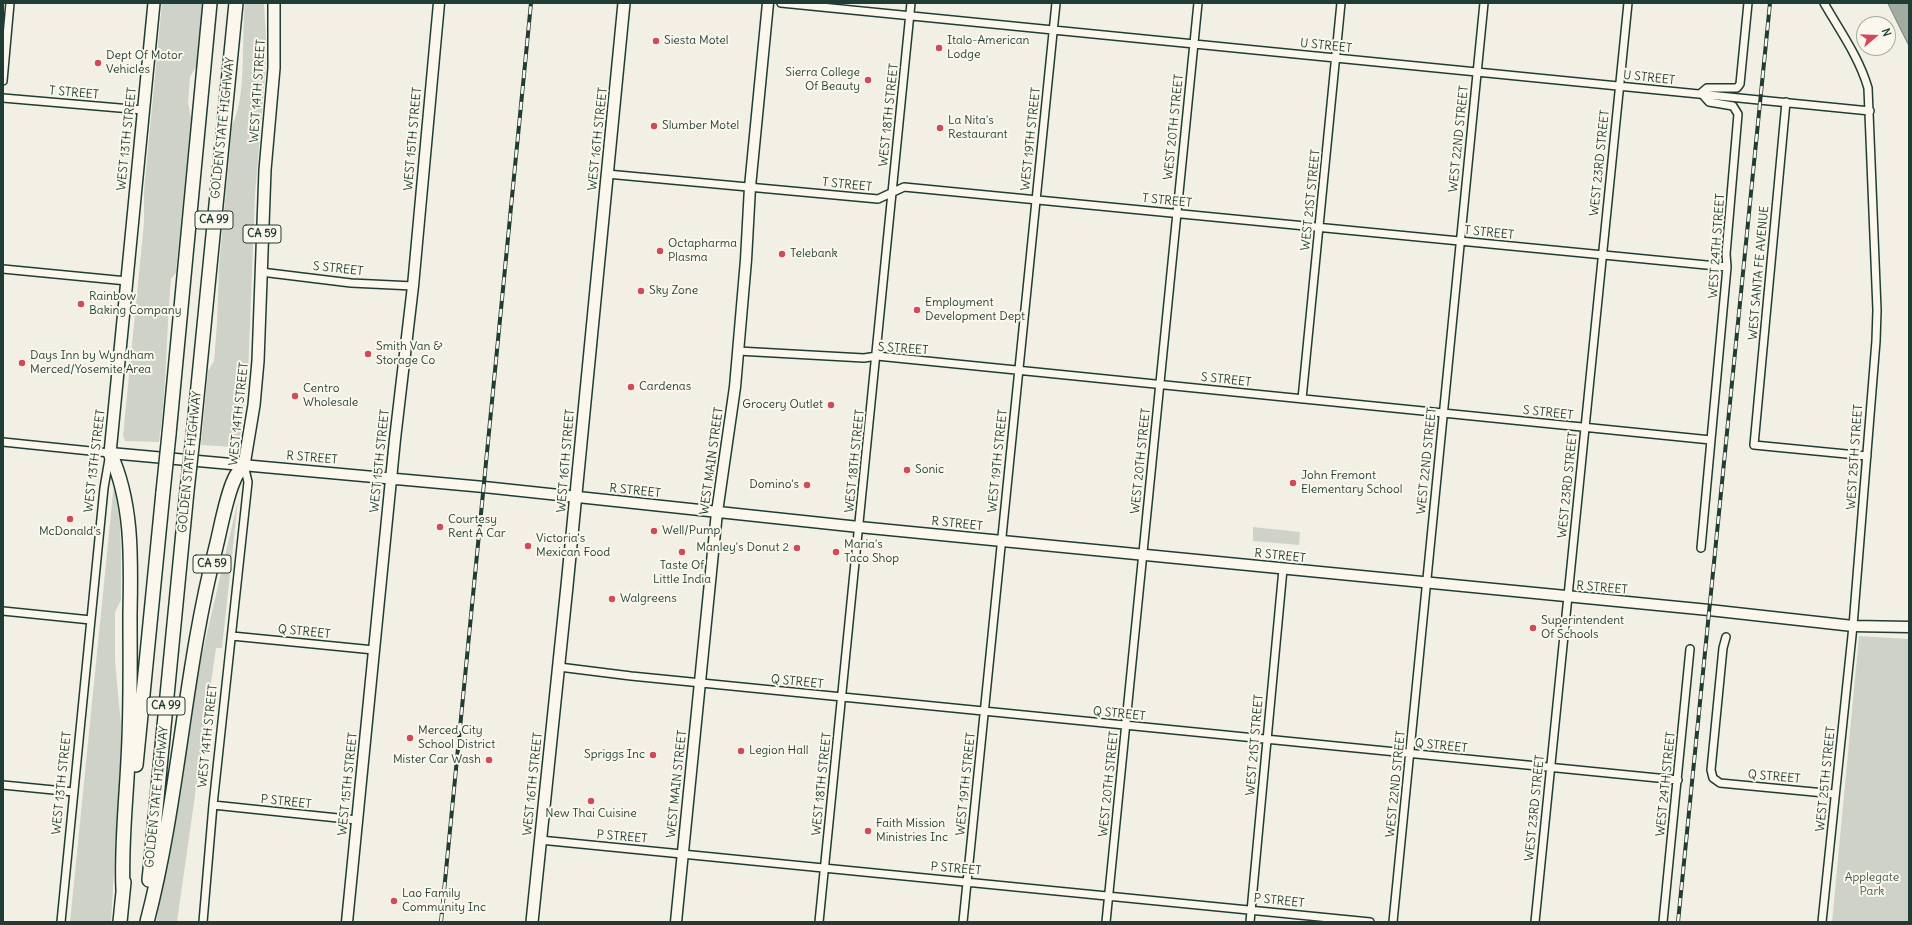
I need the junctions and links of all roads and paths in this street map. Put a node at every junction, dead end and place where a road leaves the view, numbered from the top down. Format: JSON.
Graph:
{"nodes":[{"id":1,"x":10,"y":3,"type":"edge"},
{"id":2,"x":154,"y":3,"type":"edge"},
{"id":3,"x":210,"y":3,"type":"edge"},
{"id":4,"x":236,"y":3,"type":"edge"},
{"id":5,"x":274,"y":3,"type":"edge"},
{"id":6,"x":439,"y":3,"type":"edge"},
{"id":7,"x":624,"y":3,"type":"edge"},
{"id":8,"x":768,"y":3,"type":"edge"},
{"id":9,"x":781,"y":3,"type":"edge"},
{"id":10,"x":911,"y":3,"type":"edge"},
{"id":11,"x":1056,"y":3,"type":"edge"},
{"id":12,"x":1198,"y":3,"type":"edge"},
{"id":13,"x":1341,"y":3,"type":"edge"},
{"id":14,"x":1484,"y":3,"type":"edge"},
{"id":15,"x":1628,"y":3,"type":"edge"},
{"id":16,"x":1748,"y":3,"type":"edge"},
{"id":17,"x":1824,"y":3,"type":"edge"},
{"id":18,"x":910,"y":16,"type":"junction"},
{"id":19,"x":1053,"y":30,"type":"junction"},
{"id":20,"x":1194,"y":44,"type":"junction"},
{"id":21,"x":1336,"y":58,"type":"junction"},
{"id":22,"x":1477,"y":72,"type":"junction"},
{"id":23,"x":3,"y":81,"type":"edge"},
{"id":24,"x":1619,"y":86,"type":"junction"},
{"id":25,"x":1701,"y":93,"type":"junction"},
{"id":26,"x":3,"y":98,"type":"edge"},
{"id":27,"x":1786,"y":102,"type":"junction"},
{"id":28,"x":143,"y":110,"type":"junction"},
{"id":29,"x":1870,"y":111,"type":"junction"},
{"id":30,"x":607,"y":174,"type":"junction"},
{"id":31,"x":750,"y":187,"type":"junction"},
{"id":32,"x":892,"y":194,"type":"junction"},
{"id":33,"x":1035,"y":200,"type":"junction"},
{"id":34,"x":1177,"y":214,"type":"junction"},
{"id":35,"x":1319,"y":227,"type":"junction"},
{"id":36,"x":1460,"y":241,"type":"junction"},
{"id":37,"x":1602,"y":255,"type":"junction"},
{"id":38,"x":1727,"y":267,"type":"junction"},
{"id":39,"x":3,"y":269,"type":"edge"},
{"id":40,"x":260,"y":272,"type":"junction"},
{"id":41,"x":127,"y":282,"type":"junction"},
{"id":42,"x":413,"y":286,"type":"junction"},
{"id":43,"x":738,"y":351,"type":"junction"},
{"id":44,"x":877,"y":356,"type":"junction"},
{"id":45,"x":1018,"y":371,"type":"junction"},
{"id":46,"x":1159,"y":385,"type":"junction"},
{"id":47,"x":1302,"y":399,"type":"junction"},
{"id":48,"x":1443,"y":413,"type":"junction"},
{"id":49,"x":1585,"y":427,"type":"junction"},
{"id":50,"x":1711,"y":440,"type":"junction"},
{"id":51,"x":3,"y":442,"type":"edge"},
{"id":52,"x":110,"y":453,"type":"junction"},
{"id":53,"x":1866,"y":456,"type":"junction"},
{"id":54,"x":244,"y":465,"type":"junction"},
{"id":55,"x":392,"y":479,"type":"junction"},
{"id":56,"x":575,"y":498,"type":"junction"},
{"id":57,"x":717,"y":512,"type":"junction"},
{"id":58,"x":859,"y":527,"type":"junction"},
{"id":59,"x":1002,"y":542,"type":"junction"},
{"id":60,"x":1700,"y":548,"type":"dead end"},
{"id":61,"x":1143,"y":555,"type":"junction"},
{"id":62,"x":1283,"y":569,"type":"junction"},
{"id":63,"x":1426,"y":583,"type":"junction"},
{"id":64,"x":1568,"y":598,"type":"junction"},
{"id":65,"x":3,"y":611,"type":"edge"},
{"id":66,"x":91,"y":620,"type":"junction"},
{"id":67,"x":1853,"y":626,"type":"junction"},
{"id":68,"x":1909,"y":627,"type":"edge"},
{"id":69,"x":232,"y":636,"type":"junction"},
{"id":70,"x":1726,"y":637,"type":"dead end"},
{"id":71,"x":1690,"y":649,"type":"dead end"},
{"id":72,"x":374,"y":650,"type":"junction"},
{"id":73,"x":558,"y":668,"type":"junction"},
{"id":74,"x":700,"y":683,"type":"junction"},
{"id":75,"x":842,"y":698,"type":"junction"},
{"id":76,"x":984,"y":712,"type":"junction"},
{"id":77,"x":1126,"y":726,"type":"junction"},
{"id":78,"x":1267,"y":739,"type":"junction"},
{"id":79,"x":1410,"y":754,"type":"junction"},
{"id":80,"x":1550,"y":768,"type":"junction"},
{"id":81,"x":1678,"y":780,"type":"junction"},
{"id":82,"x":3,"y":785,"type":"edge"},
{"id":83,"x":74,"y":792,"type":"junction"},
{"id":84,"x":1835,"y":794,"type":"junction"},
{"id":85,"x":213,"y":805,"type":"junction"},
{"id":86,"x":357,"y":820,"type":"junction"},
{"id":87,"x":540,"y":840,"type":"junction"},
{"id":88,"x":683,"y":853,"type":"junction"},
{"id":89,"x":825,"y":868,"type":"junction"},
{"id":90,"x":967,"y":882,"type":"junction"},
{"id":91,"x":123,"y":890,"type":"junction"},
{"id":92,"x":1109,"y":895,"type":"junction"},
{"id":93,"x":1251,"y":909,"type":"junction"},
{"id":94,"x":61,"y":922,"type":"edge"},
{"id":95,"x":120,"y":922,"type":"edge"},
{"id":96,"x":146,"y":922,"type":"edge"},
{"id":97,"x":203,"y":922,"type":"edge"},
{"id":98,"x":347,"y":922,"type":"edge"},
{"id":99,"x":532,"y":922,"type":"edge"},
{"id":100,"x":676,"y":922,"type":"edge"},
{"id":101,"x":820,"y":922,"type":"edge"},
{"id":102,"x":963,"y":922,"type":"edge"},
{"id":103,"x":1106,"y":922,"type":"edge"},
{"id":104,"x":1250,"y":922,"type":"edge"},
{"id":105,"x":1370,"y":922,"type":"edge"},
{"id":106,"x":1393,"y":922,"type":"edge"},
{"id":107,"x":1535,"y":922,"type":"edge"},
{"id":108,"x":1663,"y":922,"type":"edge"},
{"id":109,"x":1822,"y":922,"type":"edge"}],
"edges":[{"from":1,"to":23,"type":"street"},
{"from":2,"to":28,"type":"main road","name":"WEST 13TH STREET"},
{"from":3,"to":91,"type":"highway","name":"GOLDEN STATE HIGHWAY","number":"CA 99","bridge":true},
{"from":4,"to":96,"type":"highway","name":"GOLDEN STATE HIGHWAY","number":"CA 99","bridge":true},
{"from":5,"to":40,"type":"main road","name":"WEST 14TH STREET","number":"CA 59"},
{"from":6,"to":42,"type":"street","name":"WEST 15TH STREET"},
{"from":7,"to":30,"type":"main road","name":"WEST 16TH STREET"},
{"from":8,"to":31,"type":"street","name":"WEST MAIN STREET"},
{"from":9,"to":18,"type":"street","name":"U STREET"},
{"from":10,"to":18,"type":"street","name":"WEST 18TH STREET"},
{"from":11,"to":19,"type":"street","name":"WEST 19TH STREET"},
{"from":12,"to":20,"type":"street","name":"WEST 20TH STREET"},
{"from":13,"to":21,"type":"street","name":"WEST 21ST STREET"},
{"from":14,"to":22,"type":"street","name":"WEST 22ND STREET"},
{"from":15,"to":24,"type":"street","name":"WEST 23RD STREET"},
{"from":16,"to":25,"type":"street"},
{"from":17,"to":29,"type":"street","name":"WEST 25TH STREET"},
{"from":18,"to":19,"type":"street","name":"U STREET"},
{"from":18,"to":32,"type":"street","name":"WEST 18TH STREET"},
{"from":19,"to":20,"type":"street","name":"U STREET"},
{"from":19,"to":33,"type":"street","name":"WEST 19TH STREET"},
{"from":20,"to":21,"type":"street","name":"U STREET"},
{"from":20,"to":34,"type":"street","name":"WEST 20TH STREET"},
{"from":21,"to":22,"type":"street","name":"U STREET"},
{"from":21,"to":35,"type":"street","name":"WEST 21ST STREET"},
{"from":22,"to":24,"type":"street","name":"U STREET"},
{"from":22,"to":36,"type":"street","name":"WEST 22ND STREET"},
{"from":24,"to":25,"type":"street","name":"U STREET"},
{"from":24,"to":37,"type":"street","name":"WEST 23RD STREET"},
{"from":25,"to":27,"type":"street","name":"U STREET"},
{"from":25,"to":38,"type":"street","name":"WEST 24TH STREET"},
{"from":26,"to":28,"type":"street","name":"T STREET"},
{"from":27,"to":29,"type":"street","name":"U STREET"},
{"from":27,"to":53,"type":"street","name":"WEST SANTA FE AVENUE"},
{"from":28,"to":41,"type":"main road","name":"WEST 13TH STREET"},
{"from":29,"to":53,"type":"street","name":"WEST 25TH STREET"},
{"from":30,"to":31,"type":"street","name":"T STREET"},
{"from":30,"to":56,"type":"main road","name":"WEST 16TH STREET"},
{"from":31,"to":32,"type":"street","name":"T STREET"},
{"from":31,"to":43,"type":"street","name":"WEST MAIN STREET"},
{"from":32,"to":33,"type":"street","name":"T STREET"},
{"from":32,"to":44,"type":"street","name":"WEST 18TH STREET"},
{"from":33,"to":34,"type":"street","name":"T STREET"},
{"from":33,"to":45,"type":"street","name":"WEST 19TH STREET"},
{"from":34,"to":35,"type":"street","name":"T STREET"},
{"from":34,"to":46,"type":"street","name":"WEST 20TH STREET"},
{"from":35,"to":36,"type":"street","name":"T STREET"},
{"from":35,"to":47,"type":"street","name":"WEST 21ST STREET"},
{"from":36,"to":37,"type":"street","name":"T STREET"},
{"from":36,"to":48,"type":"street","name":"WEST 22ND STREET"},
{"from":37,"to":38,"type":"street","name":"T STREET"},
{"from":37,"to":49,"type":"street","name":"WEST 23RD STREET"},
{"from":38,"to":50,"type":"street","name":"WEST 24TH STREET"},
{"from":39,"to":41,"type":"street"},
{"from":40,"to":42,"type":"street","name":"S STREET"},
{"from":40,"to":54,"type":"main road","name":"WEST 14TH STREET","number":"CA 59"},
{"from":41,"to":52,"type":"main road","name":"WEST 13TH STREET"},
{"from":42,"to":55,"type":"street","name":"WEST 15TH STREET"},
{"from":43,"to":44,"type":"street","name":"S STREET"},
{"from":43,"to":57,"type":"street","name":"WEST MAIN STREET"},
{"from":44,"to":45,"type":"street","name":"S STREET"},
{"from":44,"to":58,"type":"street","name":"WEST 18TH STREET"},
{"from":45,"to":46,"type":"street","name":"S STREET"},
{"from":45,"to":59,"type":"street","name":"WEST 19TH STREET"},
{"from":46,"to":47,"type":"street","name":"S STREET"},
{"from":46,"to":61,"type":"street","name":"WEST 20TH STREET"},
{"from":47,"to":48,"type":"street","name":"S STREET"},
{"from":48,"to":49,"type":"street","name":"S STREET"},
{"from":48,"to":63,"type":"street","name":"WEST 22ND STREET"},
{"from":49,"to":50,"type":"street","name":"S STREET"},
{"from":49,"to":64,"type":"street","name":"WEST 23RD STREET"},
{"from":50,"to":60,"type":"street","name":"WEST 24TH STREET"},
{"from":51,"to":52,"type":"street","name":"R STREET"},
{"from":52,"to":54,"type":"street","name":"R STREET"},
{"from":52,"to":66,"type":"street","name":"WEST 13TH STREET"},
{"from":52,"to":91,"type":"highway"},
{"from":53,"to":67,"type":"street","name":"WEST 25TH STREET"},
{"from":54,"to":55,"type":"street","name":"R STREET"},
{"from":54,"to":69,"type":"street","name":"WEST 14TH STREET"},
{"from":54,"to":96,"type":"highway","number":"CA 59"},
{"from":55,"to":56,"type":"street","name":"R STREET"},
{"from":55,"to":72,"type":"street","name":"WEST 15TH STREET"},
{"from":56,"to":57,"type":"street","name":"R STREET"},
{"from":56,"to":73,"type":"main road","name":"WEST 16TH STREET"},
{"from":57,"to":58,"type":"street","name":"R STREET"},
{"from":57,"to":74,"type":"street","name":"WEST MAIN STREET"},
{"from":58,"to":59,"type":"street","name":"R STREET"},
{"from":58,"to":75,"type":"street","name":"WEST 18TH STREET"},
{"from":59,"to":61,"type":"street","name":"R STREET"},
{"from":59,"to":76,"type":"street","name":"WEST 19TH STREET"},
{"from":61,"to":62,"type":"street","name":"R STREET"},
{"from":61,"to":77,"type":"street","name":"WEST 20TH STREET"},
{"from":62,"to":63,"type":"street","name":"R STREET"},
{"from":62,"to":78,"type":"street","name":"WEST 21ST STREET"},
{"from":63,"to":64,"type":"street","name":"R STREET"},
{"from":63,"to":79,"type":"street","name":"WEST 22ND STREET"},
{"from":64,"to":67,"type":"street","name":"R STREET"},
{"from":64,"to":80,"type":"street","name":"WEST 23RD STREET"},
{"from":65,"to":66,"type":"street"},
{"from":66,"to":83,"type":"street","name":"WEST 13TH STREET"},
{"from":67,"to":68,"type":"street","name":"R STREET"},
{"from":67,"to":84,"type":"street","name":"WEST 25TH STREET"},
{"from":69,"to":72,"type":"street","name":"Q STREET"},
{"from":69,"to":85,"type":"street","name":"WEST 14TH STREET"},
{"from":70,"to":84,"type":"street","name":"Q STREET"},
{"from":71,"to":81,"type":"street","name":"WEST 24TH STREET"},
{"from":72,"to":86,"type":"street","name":"WEST 15TH STREET"},
{"from":73,"to":74,"type":"street","name":"Q STREET"},
{"from":73,"to":87,"type":"main road","name":"WEST 16TH STREET"},
{"from":74,"to":75,"type":"street","name":"Q STREET"},
{"from":74,"to":88,"type":"street","name":"WEST MAIN STREET"},
{"from":75,"to":76,"type":"street","name":"Q STREET"},
{"from":75,"to":89,"type":"street","name":"WEST 18TH STREET"},
{"from":76,"to":77,"type":"street","name":"Q STREET"},
{"from":76,"to":90,"type":"street","name":"WEST 19TH STREET"},
{"from":77,"to":78,"type":"street","name":"Q STREET"},
{"from":77,"to":92,"type":"street","name":"WEST 20TH STREET"},
{"from":78,"to":79,"type":"street","name":"Q STREET"},
{"from":78,"to":93,"type":"street","name":"WEST 21ST STREET"},
{"from":79,"to":80,"type":"street","name":"Q STREET"},
{"from":79,"to":106,"type":"street","name":"WEST 22ND STREET"},
{"from":80,"to":81,"type":"street","name":"Q STREET"},
{"from":80,"to":107,"type":"street","name":"WEST 23RD STREET"},
{"from":81,"to":108,"type":"street","name":"WEST 24TH STREET"},
{"from":82,"to":83,"type":"street"},
{"from":83,"to":94,"type":"street","name":"WEST 13TH STREET"},
{"from":84,"to":109,"type":"street","name":"WEST 25TH STREET"},
{"from":85,"to":86,"type":"street","name":"P STREET"},
{"from":85,"to":97,"type":"street","name":"WEST 14TH STREET"},
{"from":86,"to":98,"type":"street","name":"WEST 15TH STREET"},
{"from":87,"to":88,"type":"street","name":"P STREET"},
{"from":87,"to":99,"type":"main road","name":"WEST 16TH STREET"},
{"from":88,"to":89,"type":"street","name":"P STREET"},
{"from":88,"to":100,"type":"street","name":"WEST MAIN STREET"},
{"from":89,"to":90,"type":"street","name":"P STREET"},
{"from":89,"to":101,"type":"street","name":"WEST 18TH STREET"},
{"from":90,"to":92,"type":"street","name":"P STREET"},
{"from":90,"to":102,"type":"street","name":"WEST 19TH STREET"},
{"from":91,"to":95,"type":"highway","name":"GOLDEN STATE HIGHWAY","number":"CA 99"},
{"from":92,"to":93,"type":"street","name":"P STREET"},
{"from":92,"to":103,"type":"street","name":"WEST 20TH STREET"},
{"from":93,"to":104,"type":"street","name":"WEST 21ST STREET"},
{"from":93,"to":105,"type":"street","name":"P STREET"}]}
